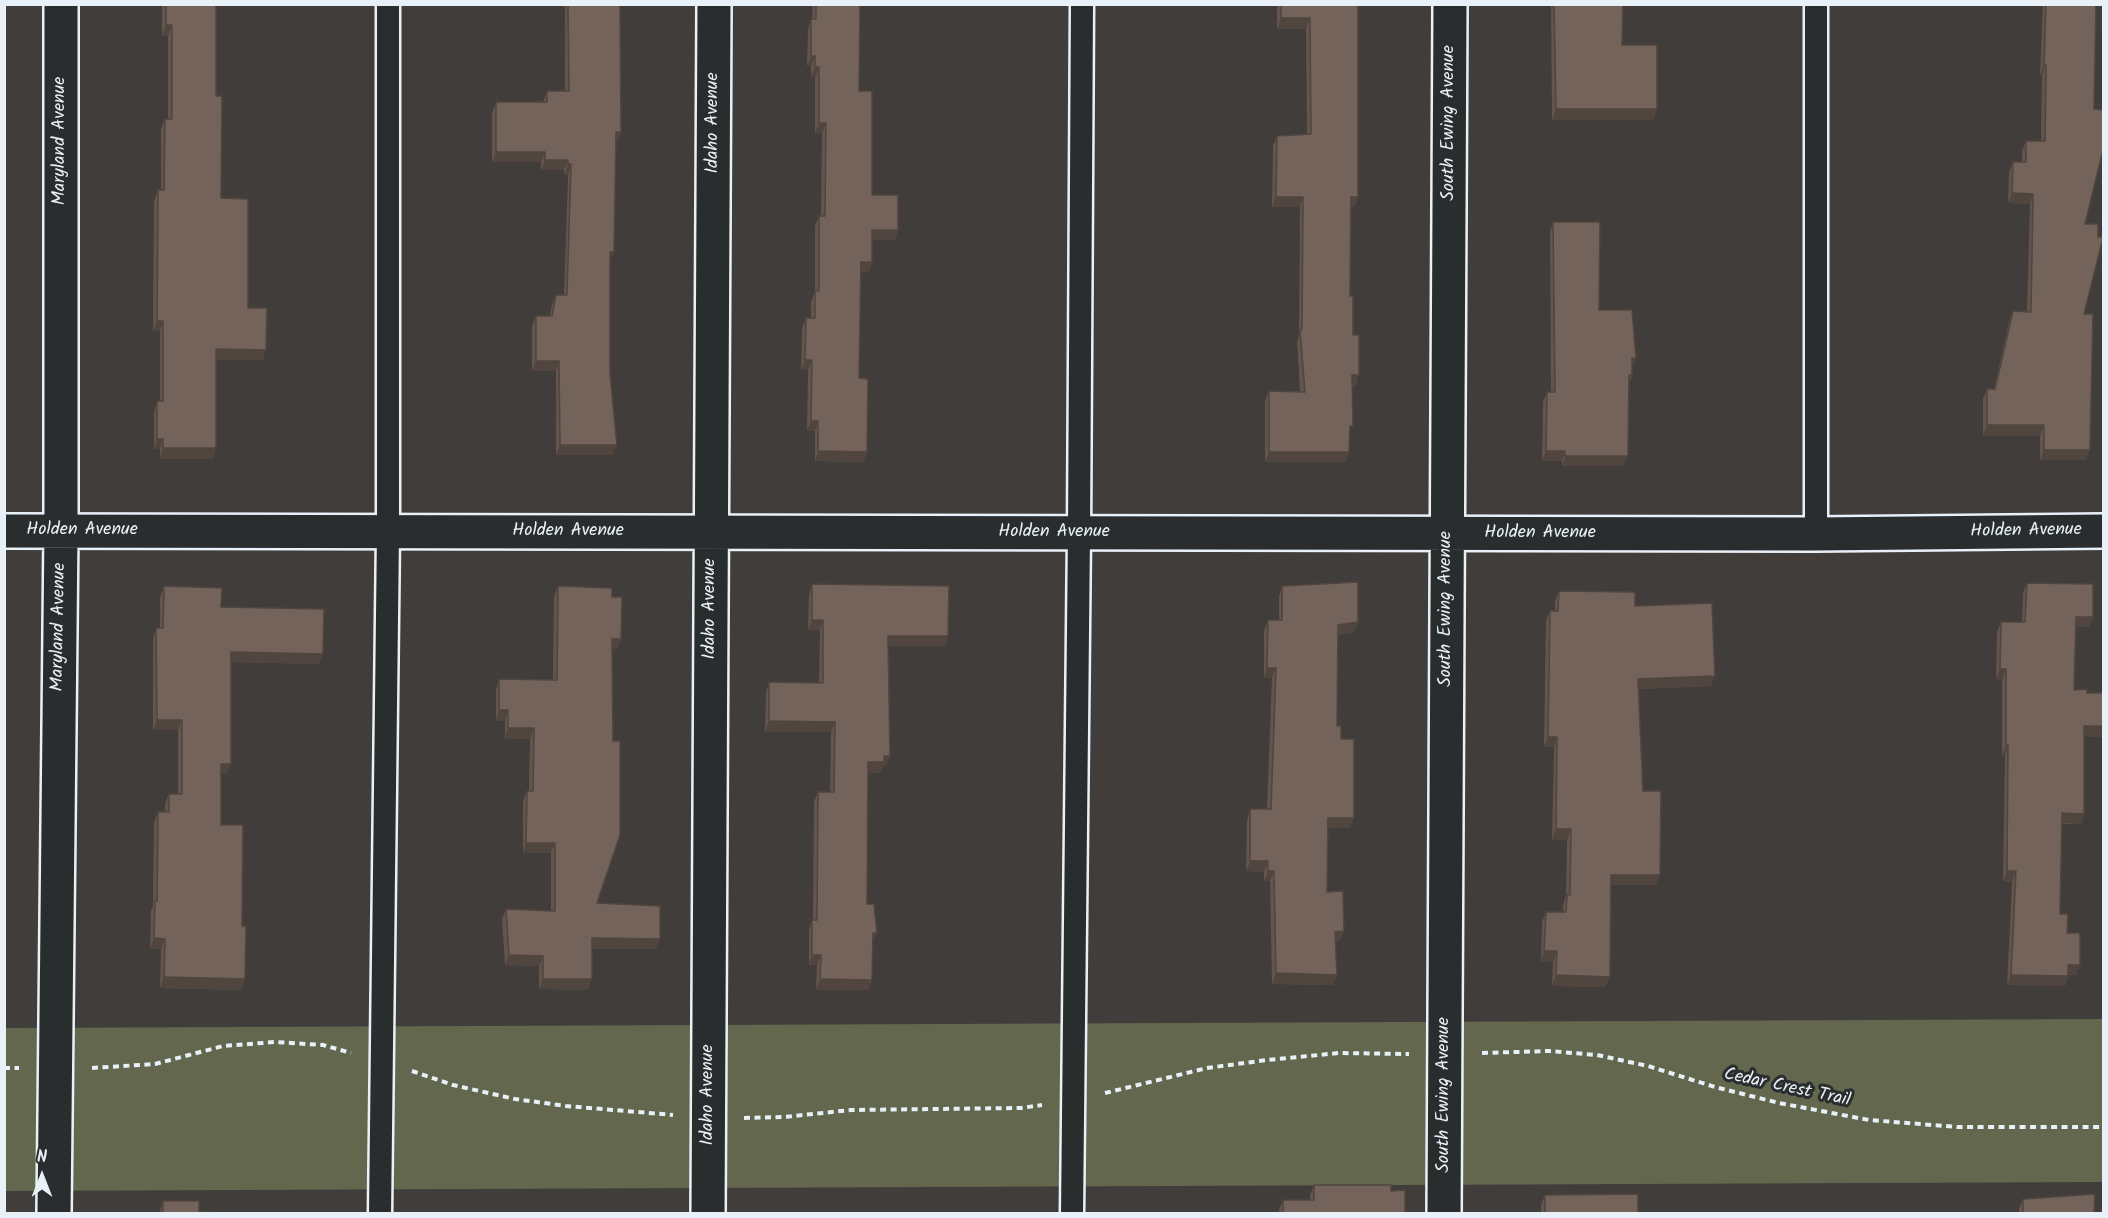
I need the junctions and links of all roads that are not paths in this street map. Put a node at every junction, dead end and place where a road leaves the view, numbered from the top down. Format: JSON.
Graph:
{"nodes":[{"id":1,"x":61,"y":4,"type":"edge"},
{"id":2,"x":388,"y":4,"type":"edge"},
{"id":3,"x":714,"y":4,"type":"edge"},
{"id":4,"x":1082,"y":4,"type":"edge"},
{"id":5,"x":1450,"y":4,"type":"edge"},
{"id":6,"x":1816,"y":4,"type":"edge"},
{"id":7,"x":4,"y":531,"type":"edge"},
{"id":8,"x":61,"y":531,"type":"junction"},
{"id":9,"x":2103,"y":531,"type":"edge"},
{"id":10,"x":388,"y":532,"type":"junction"},
{"id":11,"x":712,"y":533,"type":"junction"},
{"id":12,"x":1079,"y":533,"type":"junction"},
{"id":13,"x":1448,"y":534,"type":"junction"},
{"id":14,"x":1816,"y":534,"type":"junction"},
{"id":15,"x":54,"y":1214,"type":"edge"},
{"id":16,"x":380,"y":1214,"type":"edge"},
{"id":17,"x":708,"y":1214,"type":"edge"},
{"id":18,"x":1072,"y":1214,"type":"edge"},
{"id":19,"x":1444,"y":1214,"type":"edge"}],
"edges":[{"from":1,"to":8,"type":"street","name":"Maryland Avenue"},
{"from":2,"to":10,"type":"lane"},
{"from":3,"to":11,"type":"street","name":"Idaho Avenue"},
{"from":4,"to":12,"type":"lane"},
{"from":5,"to":13,"type":"street","name":"South Ewing Avenue"},
{"from":6,"to":14,"type":"lane"},
{"from":7,"to":8,"type":"street","name":"Holden Avenue"},
{"from":8,"to":10,"type":"street","name":"Holden Avenue"},
{"from":8,"to":15,"type":"street","name":"Maryland Avenue"},
{"from":9,"to":14,"type":"street","name":"Holden Avenue"},
{"from":10,"to":11,"type":"street","name":"Holden Avenue"},
{"from":10,"to":16,"type":"lane"},
{"from":11,"to":12,"type":"street","name":"Holden Avenue"},
{"from":11,"to":17,"type":"street","name":"Idaho Avenue"},
{"from":12,"to":13,"type":"street","name":"Holden Avenue"},
{"from":12,"to":18,"type":"lane"},
{"from":13,"to":14,"type":"street","name":"Holden Avenue"},
{"from":13,"to":19,"type":"street","name":"South Ewing Avenue"}]}
